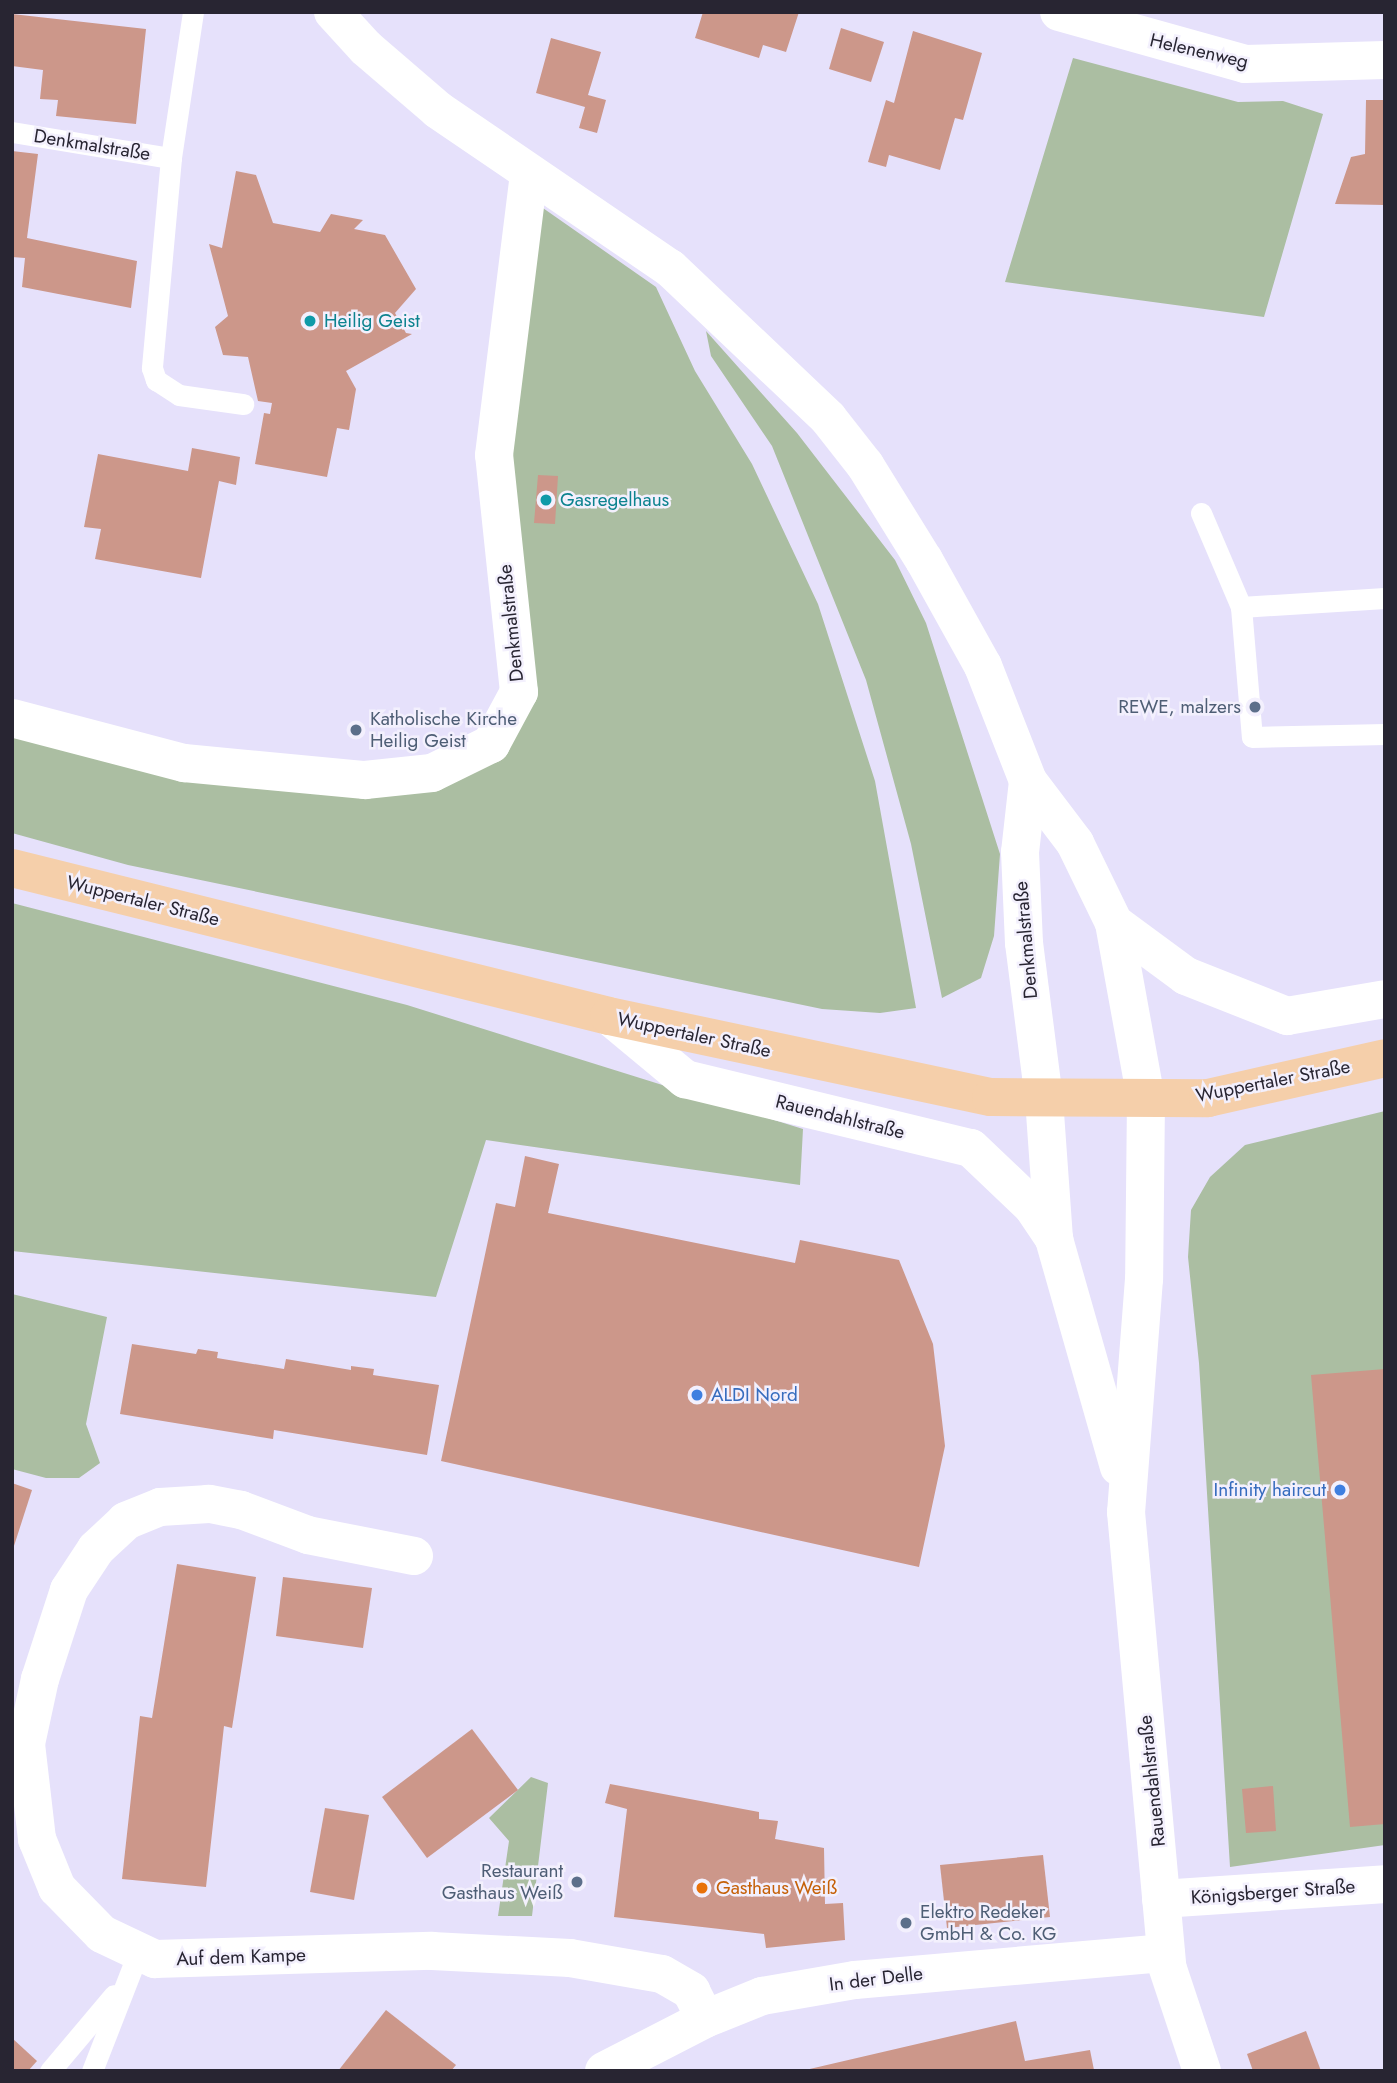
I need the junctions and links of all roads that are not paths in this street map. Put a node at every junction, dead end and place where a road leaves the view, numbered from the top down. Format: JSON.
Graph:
{"nodes":[{"id":1,"x":193,"y":12,"type":"edge"},
{"id":2,"x":333,"y":12,"type":"edge"},
{"id":3,"x":1059,"y":12,"type":"edge"},
{"id":4,"x":1385,"y":60,"type":"edge"},
{"id":5,"x":12,"y":132,"type":"edge"},
{"id":6,"x":171,"y":158,"type":"junction"},
{"id":7,"x":529,"y":173,"type":"junction"},
{"id":8,"x":243,"y":404,"type":"dead end"},
{"id":9,"x":1201,"y":513,"type":"dead end"},
{"id":10,"x":1385,"y":598,"type":"edge"},
{"id":11,"x":1241,"y":607,"type":"junction"},
{"id":12,"x":12,"y":718,"type":"edge"},
{"id":13,"x":1385,"y":734,"type":"edge"},
{"id":14,"x":1028,"y":781,"type":"junction"},
{"id":15,"x":12,"y":868,"type":"edge"},
{"id":16,"x":1114,"y":923,"type":"junction"},
{"id":17,"x":1385,"y":999,"type":"edge"},
{"id":18,"x":609,"y":1016,"type":"junction"},
{"id":19,"x":1385,"y":1058,"type":"edge"},
{"id":20,"x":1146,"y":1098,"type":"junction"},
{"id":21,"x":1044,"y":1099,"type":"junction"},
{"id":22,"x":1054,"y":1239,"type":"junction"},
{"id":23,"x":1125,"y":1486,"type":"junction"},
{"id":24,"x":414,"y":1556,"type":"dead end"},
{"id":25,"x":1385,"y":1884,"type":"edge"},
{"id":26,"x":1161,"y":1899,"type":"junction"},
{"id":27,"x":1166,"y":1953,"type":"junction"},
{"id":28,"x":130,"y":1969,"type":"junction"},
{"id":29,"x":705,"y":2019,"type":"junction"},
{"id":30,"x":50,"y":2071,"type":"edge"},
{"id":31,"x":92,"y":2071,"type":"edge"},
{"id":32,"x":604,"y":2071,"type":"edge"},
{"id":33,"x":1202,"y":2071,"type":"edge"}],
"edges":[{"from":1,"to":6,"type":"lane","name":"Denkmalstraße"},
{"from":2,"to":7,"type":"street","name":"Denkmalstraße"},
{"from":3,"to":4,"type":"street","name":"Helenenweg"},
{"from":5,"to":6,"type":"lane","name":"Denkmalstraße"},
{"from":6,"to":8,"type":"lane","name":"Denkmalstraße"},
{"from":7,"to":12,"type":"street","name":"Denkmalstraße"},
{"from":7,"to":14,"type":"street","name":"Denkmalstraße"},
{"from":9,"to":11,"type":"lane"},
{"from":10,"to":11,"type":"lane"},
{"from":11,"to":13,"type":"lane"},
{"from":14,"to":16,"type":"street","name":"Denkmalstraße"},
{"from":14,"to":21,"type":"street","name":"Denkmalstraße"},
{"from":15,"to":18,"type":"main road","name":"Wuppertaler Straße"},
{"from":16,"to":17,"type":"street","name":"Denkmalstraße"},
{"from":16,"to":20,"type":"street","name":"Denkmalstraße"},
{"from":18,"to":21,"type":"main road","name":"Wuppertaler Straße"},
{"from":18,"to":22,"type":"street","name":"Rauendahlstraße"},
{"from":19,"to":20,"type":"main road","name":"Wuppertaler Straße"},
{"from":20,"to":21,"type":"main road","name":"Wuppertaler Straße"},
{"from":20,"to":23,"type":"street","name":"Rauendahlstraße"},
{"from":21,"to":22,"type":"street","name":"Rauendahlstraße"},
{"from":22,"to":23,"type":"street","name":"Rauendahlstraße"},
{"from":23,"to":26,"type":"street","name":"Rauendahlstraße"},
{"from":24,"to":28,"type":"street","name":"Auf dem Kampe"},
{"from":25,"to":26,"type":"street","name":"Königsberger Straße"},
{"from":26,"to":27,"type":"street","name":"Rauendahlstraße"},
{"from":27,"to":29,"type":"street","name":"In der Delle"},
{"from":27,"to":33,"type":"street","name":"Rauendahlstraße"},
{"from":28,"to":29,"type":"street","name":"Auf dem Kampe"},
{"from":28,"to":30,"type":"lane"},
{"from":28,"to":31,"type":"lane"},
{"from":29,"to":32,"type":"street","name":"In der Delle"}]}
